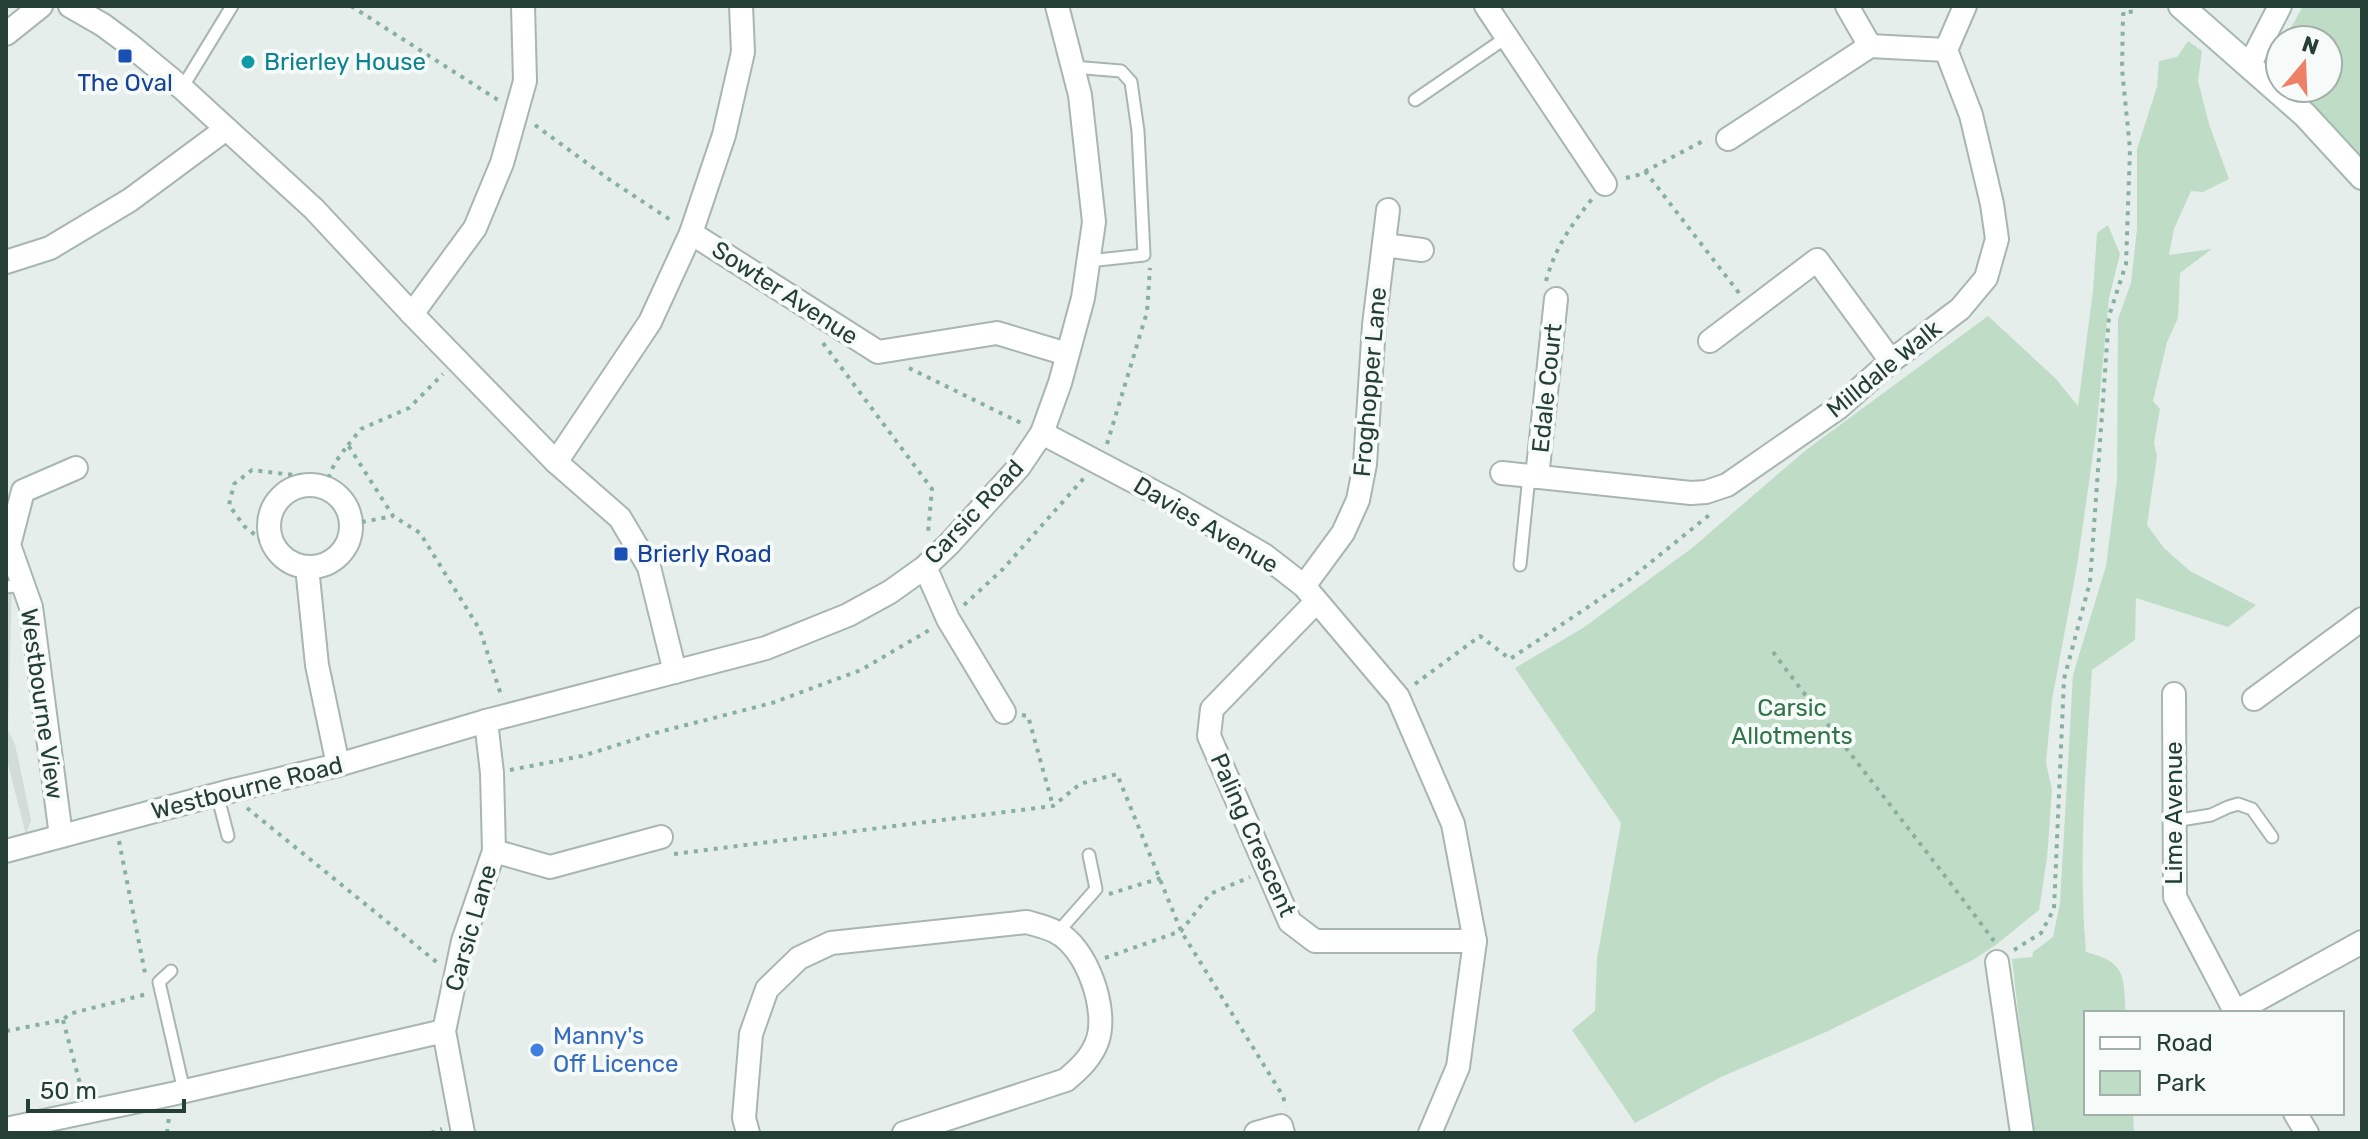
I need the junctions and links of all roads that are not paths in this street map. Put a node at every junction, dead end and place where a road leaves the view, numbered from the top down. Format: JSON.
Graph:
{"nodes":[{"id":1,"x":41,"y":6,"type":"edge"},
{"id":2,"x":70,"y":6,"type":"edge"},
{"id":3,"x":232,"y":6,"type":"edge"},
{"id":4,"x":523,"y":6,"type":"edge"},
{"id":5,"x":741,"y":6,"type":"edge"},
{"id":6,"x":1057,"y":6,"type":"edge"},
{"id":7,"x":1486,"y":6,"type":"edge"},
{"id":8,"x":1847,"y":6,"type":"edge"},
{"id":9,"x":1965,"y":6,"type":"edge"},
{"id":10,"x":2181,"y":6,"type":"edge"},
{"id":11,"x":2280,"y":6,"type":"edge"},
{"id":12,"x":6,"y":34,"type":"edge"},
{"id":13,"x":1507,"y":37,"type":"junction"},
{"id":14,"x":1870,"y":46,"type":"junction"},
{"id":15,"x":1946,"y":50,"type":"junction"},
{"id":16,"x":2249,"y":66,"type":"junction"},
{"id":17,"x":1073,"y":67,"type":"junction"},
{"id":18,"x":182,"y":88,"type":"junction"},
{"id":19,"x":1415,"y":100,"type":"dead end"},
{"id":20,"x":226,"y":129,"type":"junction"},
{"id":21,"x":1728,"y":139,"type":"road end"},
{"id":22,"x":2362,"y":177,"type":"edge"},
{"id":23,"x":1605,"y":184,"type":"road end"},
{"id":24,"x":1388,"y":210,"type":"dead end"},
{"id":25,"x":691,"y":233,"type":"junction"},
{"id":26,"x":1384,"y":245,"type":"junction"},
{"id":27,"x":1422,"y":250,"type":"dead end"},
{"id":28,"x":1089,"y":261,"type":"junction"},
{"id":29,"x":6,"y":262,"type":"edge"},
{"id":30,"x":1556,"y":299,"type":"road end"},
{"id":31,"x":412,"y":314,"type":"junction"},
{"id":32,"x":1710,"y":341,"type":"dead end"},
{"id":33,"x":1067,"y":354,"type":"junction"},
{"id":34,"x":1891,"y":361,"type":"junction"},
{"id":35,"x":1042,"y":433,"type":"junction"},
{"id":36,"x":556,"y":462,"type":"junction"},
{"id":37,"x":76,"y":468,"type":"dead end"},
{"id":38,"x":1502,"y":473,"type":"dead end"},
{"id":39,"x":1533,"y":476,"type":"junction"},
{"id":40,"x":1520,"y":565,"type":"dead end"},
{"id":41,"x":307,"y":567,"type":"junction"},
{"id":42,"x":925,"y":567,"type":"junction"},
{"id":43,"x":14,"y":586,"type":"edge"},
{"id":44,"x":1310,"y":594,"type":"junction"},
{"id":45,"x":2362,"y":619,"type":"edge"},
{"id":46,"x":675,"y":672,"type":"junction"},
{"id":47,"x":2174,"y":694,"type":"dead end"},
{"id":48,"x":2254,"y":699,"type":"dead end"},
{"id":49,"x":1004,"y":712,"type":"road end"},
{"id":50,"x":497,"y":718,"type":"junction"},
{"id":51,"x":338,"y":765,"type":"junction"},
{"id":52,"x":221,"y":793,"type":"junction"},
{"id":53,"x":2174,"y":821,"type":"junction"},
{"id":54,"x":61,"y":836,"type":"junction"},
{"id":55,"x":228,"y":836,"type":"dead end"},
{"id":56,"x":661,"y":837,"type":"road end"},
{"id":57,"x":2272,"y":837,"type":"dead end"},
{"id":58,"x":6,"y":851,"type":"edge"},
{"id":59,"x":494,"y":851,"type":"junction"},
{"id":60,"x":1089,"y":855,"type":"dead end"},
{"id":61,"x":1058,"y":932,"type":"junction"},
{"id":62,"x":1475,"y":941,"type":"junction"},
{"id":63,"x":2362,"y":942,"type":"edge"},
{"id":64,"x":1997,"y":962,"type":"road end"},
{"id":65,"x":171,"y":971,"type":"dead end"},
{"id":66,"x":2235,"y":1011,"type":"edge"},
{"id":67,"x":2240,"y":1011,"type":"edge"},
{"id":68,"x":444,"y":1031,"type":"junction"},
{"id":69,"x":184,"y":1091,"type":"junction"},
{"id":70,"x":2296,"y":1115,"type":"edge"},
{"id":71,"x":50,"y":1126,"type":"edge"},
{"id":72,"x":6,"y":1129,"type":"edge"},
{"id":73,"x":1282,"y":1129,"type":"edge"},
{"id":74,"x":463,"y":1133,"type":"edge"},
{"id":75,"x":748,"y":1133,"type":"edge"},
{"id":76,"x":904,"y":1133,"type":"edge"},
{"id":77,"x":1256,"y":1133,"type":"edge"},
{"id":78,"x":1430,"y":1133,"type":"edge"},
{"id":79,"x":2022,"y":1133,"type":"edge"},
{"id":80,"x":2307,"y":1133,"type":"edge"}],
"edges":[{"from":1,"to":12,"type":"street"},
{"from":2,"to":18,"type":"street"},
{"from":3,"to":18,"type":"lane"},
{"from":4,"to":31,"type":"street"},
{"from":5,"to":25,"type":"street"},
{"from":6,"to":17,"type":"street","name":"Carsic Road"},
{"from":7,"to":13,"type":"street"},
{"from":8,"to":14,"type":"street"},
{"from":9,"to":15,"type":"street"},
{"from":10,"to":16,"type":"main road"},
{"from":11,"to":16,"type":"street"},
{"from":13,"to":19,"type":"lane"},
{"from":13,"to":23,"type":"street"},
{"from":14,"to":15,"type":"street"},
{"from":14,"to":21,"type":"street"},
{"from":15,"to":34,"type":"street","name":"Milldale Walk"},
{"from":16,"to":22,"type":"main road"},
{"from":17,"to":28,"type":"street","name":"Carsic Road"},
{"from":17,"to":28,"type":"lane"},
{"from":18,"to":20,"type":"street"},
{"from":20,"to":29,"type":"street"},
{"from":20,"to":31,"type":"street"},
{"from":24,"to":26,"type":"street","name":"Froghopper Lane"},
{"from":25,"to":33,"type":"street","name":"Sowter Avenue"},
{"from":25,"to":36,"type":"street"},
{"from":26,"to":27,"type":"street"},
{"from":26,"to":44,"type":"street","name":"Froghopper Lane"},
{"from":28,"to":33,"type":"street","name":"Carsic Road"},
{"from":30,"to":39,"type":"street","name":"Edale Court"},
{"from":31,"to":36,"type":"street"},
{"from":32,"to":34,"type":"street"},
{"from":33,"to":35,"type":"street","name":"Carsic Road"},
{"from":34,"to":39,"type":"street","name":"Milldale Walk"},
{"from":35,"to":42,"type":"street","name":"Carsic Road"},
{"from":35,"to":44,"type":"street","name":"Davies Avenue"},
{"from":36,"to":46,"type":"street"},
{"from":37,"to":43,"type":"street","name":"Westbourne View"},
{"from":38,"to":39,"type":"street","name":"Milldale Walk"},
{"from":39,"to":40,"type":"lane"},
{"from":41,"to":41,"type":"street"},
{"from":41,"to":51,"type":"street"},
{"from":42,"to":46,"type":"street","name":"Carsic Road"},
{"from":42,"to":49,"type":"street"},
{"from":43,"to":54,"type":"street","name":"Westbourne View"},
{"from":44,"to":62,"type":"street","name":"Davies Avenue"},
{"from":44,"to":62,"type":"street","name":"Paling Crescent"},
{"from":45,"to":48,"type":"street"},
{"from":46,"to":50,"type":"street","name":"Carsic Road"},
{"from":47,"to":53,"type":"street","name":"Lime Avenue"},
{"from":50,"to":51,"type":"street","name":"Westbourne Road"},
{"from":50,"to":59,"type":"street","name":"Carsic Lane"},
{"from":51,"to":52,"type":"street","name":"Westbourne Road"},
{"from":52,"to":54,"type":"street","name":"Westbourne Road"},
{"from":52,"to":55,"type":"lane"},
{"from":53,"to":57,"type":"lane"},
{"from":53,"to":66,"type":"street","name":"Lime Avenue"},
{"from":54,"to":58,"type":"street","name":"Westbourne Road"},
{"from":56,"to":59,"type":"street"},
{"from":59,"to":68,"type":"street","name":"Carsic Lane"},
{"from":60,"to":61,"type":"lane"},
{"from":61,"to":75,"type":"street"},
{"from":61,"to":76,"type":"street"},
{"from":62,"to":78,"type":"street","name":"Davies Avenue"},
{"from":63,"to":67,"type":"street"},
{"from":64,"to":79,"type":"street"},
{"from":65,"to":69,"type":"lane"},
{"from":68,"to":69,"type":"street"},
{"from":68,"to":74,"type":"street","name":"Carsic Lane"},
{"from":69,"to":71,"type":"street"},
{"from":70,"to":80,"type":"street"},
{"from":71,"to":72,"type":"street"},
{"from":73,"to":77,"type":"street"}]}
